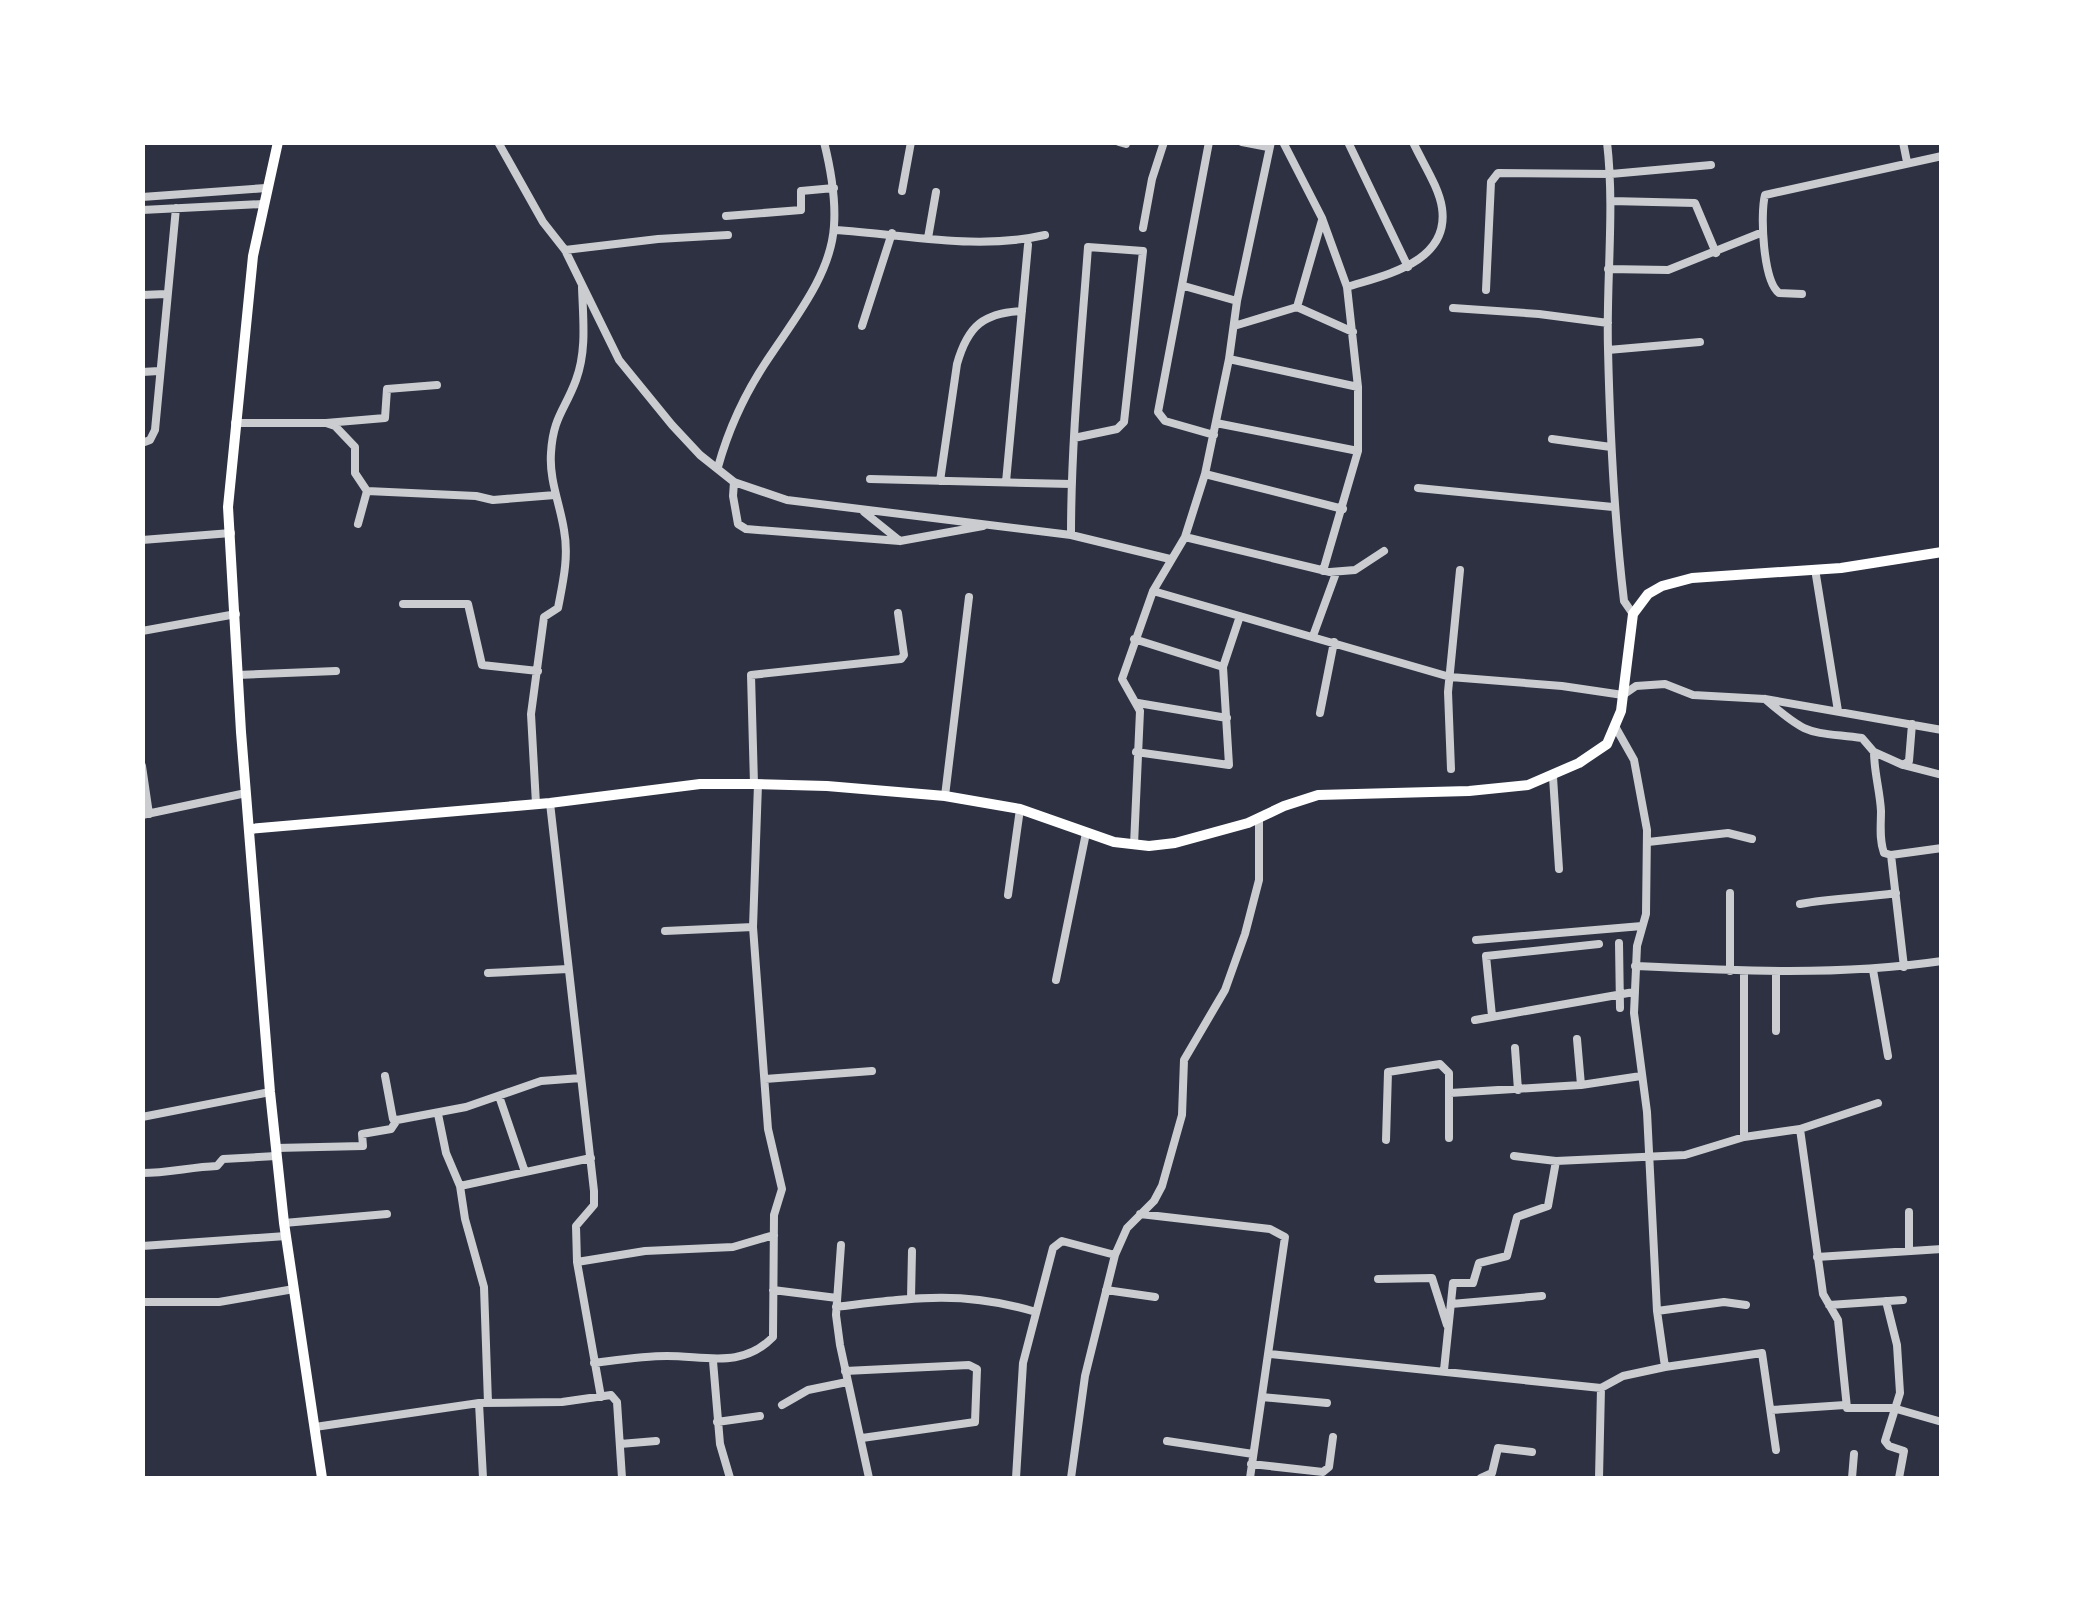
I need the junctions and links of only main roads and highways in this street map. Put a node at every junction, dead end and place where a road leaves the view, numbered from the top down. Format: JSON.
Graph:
{"nodes":[{"id":1,"x":278,"y":142,"type":"edge"},
{"id":2,"x":1942,"y":552,"type":"edge"},
{"id":3,"x":250,"y":829,"type":"junction"},
{"id":4,"x":322,"y":1478,"type":"edge"}],
"edges":[{"from":1,"to":3,"type":"main road"},
{"from":2,"to":3,"type":"main road"},
{"from":3,"to":4,"type":"main road"}]}
